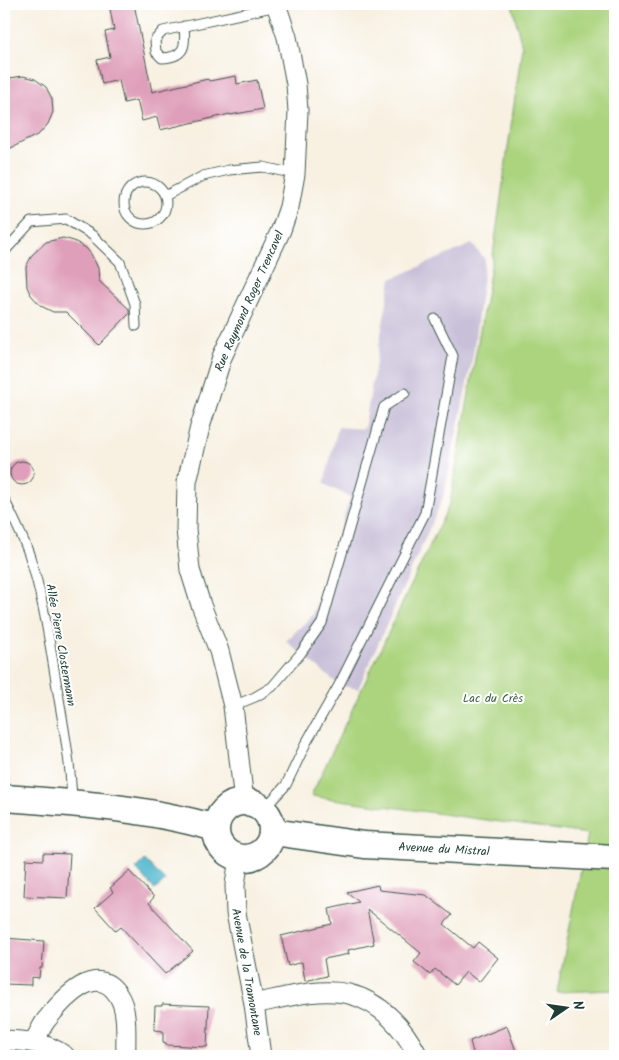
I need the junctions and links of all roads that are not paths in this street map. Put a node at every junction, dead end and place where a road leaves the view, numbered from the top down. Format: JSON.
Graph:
{"nodes":[{"id":1,"x":276,"y":5,"type":"edge"},
{"id":2,"x":184,"y":26,"type":"dead end"},
{"id":3,"x":295,"y":174,"type":"junction"},
{"id":4,"x":166,"y":196,"type":"junction"},
{"id":5,"x":4,"y":252,"type":"edge"},
{"id":6,"x":435,"y":319,"type":"dead end"},
{"id":7,"x":136,"y":326,"type":"dead end"},
{"id":8,"x":405,"y":393,"type":"dead end"},
{"id":9,"x":4,"y":499,"type":"edge"},
{"id":10,"x":233,"y":706,"type":"junction"},
{"id":11,"x":4,"y":798,"type":"edge"},
{"id":12,"x":72,"y":802,"type":"junction"},
{"id":13,"x":260,"y":814,"type":"junction"},
{"id":14,"x":216,"y":828,"type":"junction"},
{"id":15,"x":240,"y":858,"type":"junction"},
{"id":16,"x":615,"y":858,"type":"edge"},
{"id":17,"x":254,"y":1004,"type":"junction"},
{"id":18,"x":4,"y":1040,"type":"edge"},
{"id":19,"x":34,"y":1041,"type":"junction"},
{"id":20,"x":65,"y":1056,"type":"edge"},
{"id":21,"x":126,"y":1056,"type":"edge"},
{"id":22,"x":261,"y":1056,"type":"edge"},
{"id":23,"x":418,"y":1056,"type":"edge"}],
"edges":[{"from":1,"to":2,"type":"lane"},
{"from":1,"to":3,"type":"street","name":"Rue Raymond Roger Trencavel"},
{"from":3,"to":4,"type":"lane"},
{"from":3,"to":10,"type":"street","name":"Rue Raymond Roger Trencavel"},
{"from":4,"to":4,"type":"lane"},
{"from":5,"to":7,"type":"lane"},
{"from":6,"to":13,"type":"lane"},
{"from":8,"to":10,"type":"lane"},
{"from":9,"to":12,"type":"lane","name":"Allée Pierre Clostermann"},
{"from":10,"to":13,"type":"street","name":"Rue Raymond Roger Trencavel"},
{"from":11,"to":12,"type":"street"},
{"from":12,"to":14,"type":"street"},
{"from":13,"to":14,"type":"street"},
{"from":13,"to":15,"type":"street"},
{"from":13,"to":16,"type":"street","name":"Avenue du Mistral"},
{"from":14,"to":15,"type":"street"},
{"from":15,"to":17,"type":"street","name":"Avenue de la Tramontane"},
{"from":17,"to":22,"type":"street","name":"Avenue de la Tramontane"},
{"from":17,"to":23,"type":"street"},
{"from":18,"to":19,"type":"street"},
{"from":19,"to":20,"type":"street"},
{"from":19,"to":21,"type":"street"}]}
